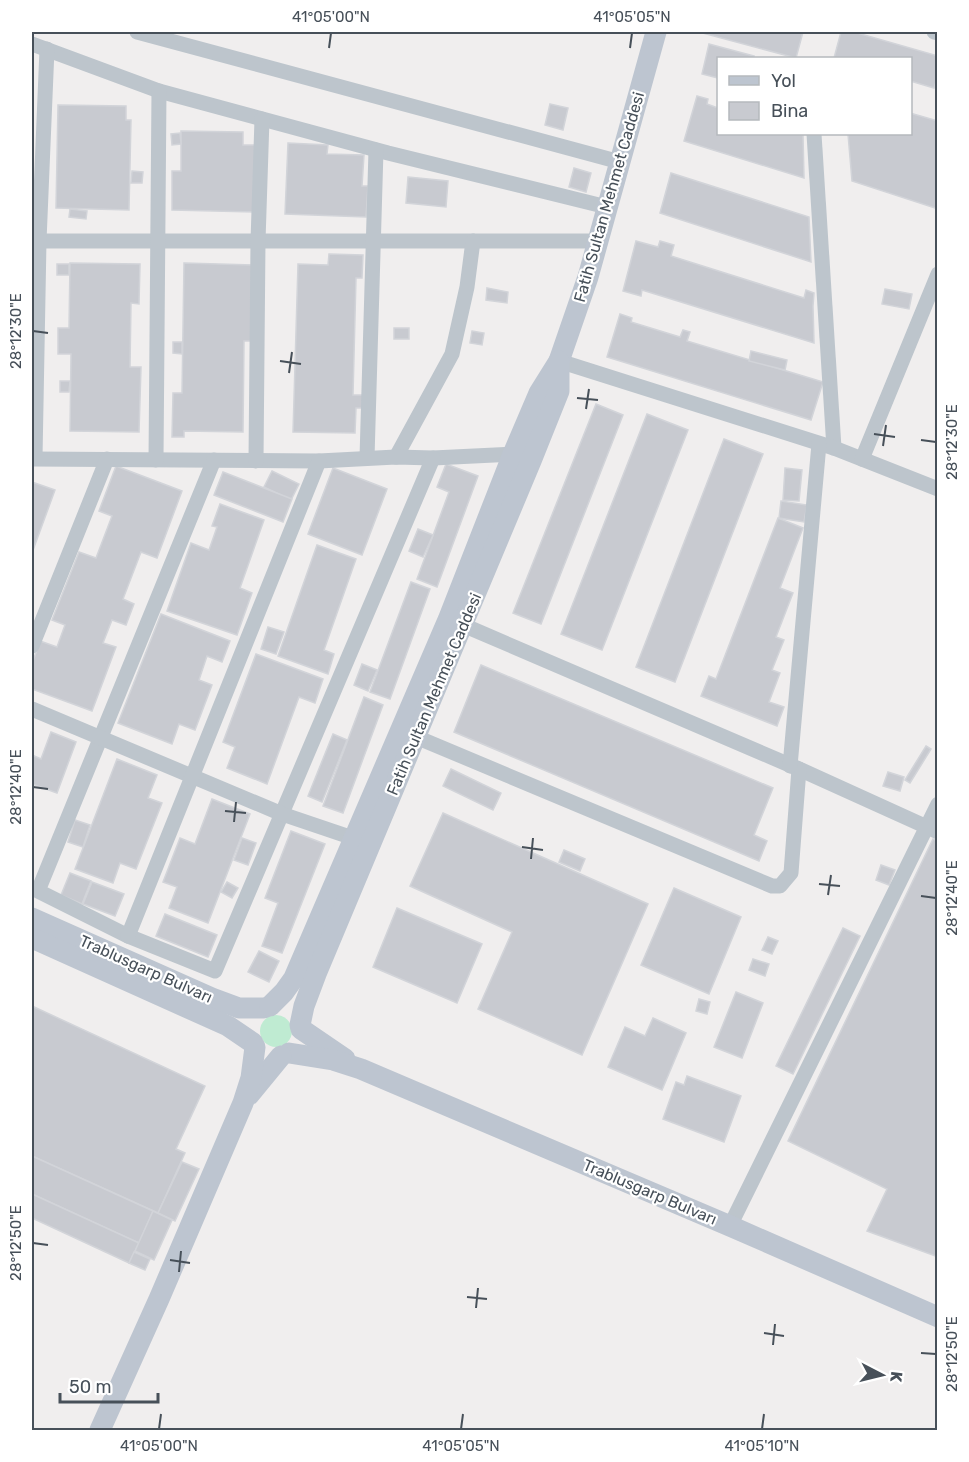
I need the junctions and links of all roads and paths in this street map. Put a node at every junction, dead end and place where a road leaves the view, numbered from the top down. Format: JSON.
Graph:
{"nodes":[{"id":1,"x":137,"y":32,"type":"edge"},
{"id":2,"x":656,"y":32,"type":"edge"},
{"id":3,"x":39,"y":47,"type":"edge"},
{"id":4,"x":159,"y":91,"type":"junction"},
{"id":5,"x":262,"y":119,"type":"junction"},
{"id":6,"x":814,"y":135,"type":"edge"},
{"id":7,"x":376,"y":150,"type":"junction"},
{"id":8,"x":620,"y":162,"type":"junction"},
{"id":9,"x":608,"y":207,"type":"junction"},
{"id":10,"x":35,"y":241,"type":"edge"},
{"id":11,"x":158,"y":241,"type":"junction"},
{"id":12,"x":258,"y":241,"type":"junction"},
{"id":13,"x":374,"y":241,"type":"junction"},
{"id":14,"x":473,"y":241,"type":"junction"},
{"id":15,"x":598,"y":241,"type":"junction"},
{"id":16,"x":938,"y":274,"type":"edge"},
{"id":17,"x":559,"y":361,"type":"junction"},
{"id":18,"x":826,"y":446,"type":"junction"},
{"id":19,"x":396,"y":457,"type":"junction"},
{"id":20,"x":367,"y":458,"type":"junction"},
{"id":21,"x":433,"y":458,"type":"junction"},
{"id":22,"x":522,"y":458,"type":"junction"},
{"id":23,"x":33,"y":459,"type":"edge"},
{"id":24,"x":107,"y":459,"type":"junction"},
{"id":25,"x":862,"y":459,"type":"junction"},
{"id":26,"x":156,"y":460,"type":"junction"},
{"id":27,"x":214,"y":460,"type":"junction"},
{"id":28,"x":256,"y":460,"type":"junction"},
{"id":29,"x":319,"y":461,"type":"junction"},
{"id":30,"x":938,"y":489,"type":"edge"},
{"id":31,"x":455,"y":622,"type":"junction"},
{"id":32,"x":32,"y":646,"type":"edge"},
{"id":33,"x":32,"y":709,"type":"edge"},
{"id":34,"x":416,"y":736,"type":"junction"},
{"id":35,"x":101,"y":738,"type":"junction"},
{"id":36,"x":795,"y":767,"type":"junction"},
{"id":37,"x":192,"y":776,"type":"junction"},
{"id":38,"x":938,"y":804,"type":"edge"},
{"id":39,"x":282,"y":814,"type":"junction"},
{"id":40,"x":932,"y":829,"type":"edge"},
{"id":41,"x":362,"y":842,"type":"junction"},
{"id":42,"x":32,"y":918,"type":"edge"},
{"id":43,"x":128,"y":936,"type":"junction"},
{"id":44,"x":32,"y":938,"type":"edge"},
{"id":45,"x":267,"y":1007,"type":"junction"},
{"id":46,"x":300,"y":1027,"type":"junction"},
{"id":47,"x":254,"y":1045,"type":"junction"},
{"id":48,"x":285,"y":1054,"type":"junction"},
{"id":49,"x":360,"y":1069,"type":"junction"},
{"id":50,"x":243,"y":1103,"type":"junction"},
{"id":51,"x":730,"y":1226,"type":"junction"},
{"id":52,"x":938,"y":1317,"type":"edge"},
{"id":53,"x":100,"y":1431,"type":"edge"}],
"edges":[{"from":1,"to":8,"type":"street"},
{"from":2,"to":8,"type":"main road","name":"Fatih Sultan Mehmet Caddesi"},
{"from":3,"to":4,"type":"street"},
{"from":3,"to":10,"type":"street"},
{"from":4,"to":5,"type":"street"},
{"from":4,"to":11,"type":"street"},
{"from":5,"to":7,"type":"street"},
{"from":5,"to":12,"type":"street"},
{"from":6,"to":18,"type":"street"},
{"from":7,"to":9,"type":"street"},
{"from":7,"to":13,"type":"street"},
{"from":8,"to":9,"type":"main road","name":"Fatih Sultan Mehmet Caddesi"},
{"from":9,"to":15,"type":"main road","name":"Fatih Sultan Mehmet Caddesi"},
{"from":10,"to":11,"type":"street"},
{"from":10,"to":23,"type":"street"},
{"from":11,"to":12,"type":"street"},
{"from":11,"to":26,"type":"street"},
{"from":12,"to":13,"type":"street"},
{"from":12,"to":28,"type":"street"},
{"from":13,"to":14,"type":"street"},
{"from":13,"to":20,"type":"street"},
{"from":14,"to":15,"type":"street"},
{"from":14,"to":19,"type":"street"},
{"from":15,"to":17,"type":"main road","name":"Fatih Sultan Mehmet Caddesi"},
{"from":16,"to":25,"type":"street"},
{"from":17,"to":18,"type":"street"},
{"from":17,"to":22,"type":"main road","name":"Fatih Sultan Mehmet Caddesi"},
{"from":18,"to":25,"type":"street"},
{"from":18,"to":36,"type":"street"},
{"from":19,"to":20,"type":"street"},
{"from":19,"to":21,"type":"street"},
{"from":20,"to":29,"type":"street"},
{"from":21,"to":22,"type":"street"},
{"from":21,"to":39,"type":"street"},
{"from":22,"to":31,"type":"main road","name":"Fatih Sultan Mehmet Caddesi"},
{"from":23,"to":24,"type":"street"},
{"from":24,"to":26,"type":"street"},
{"from":24,"to":32,"type":"street"},
{"from":25,"to":30,"type":"street"},
{"from":26,"to":27,"type":"street"},
{"from":27,"to":28,"type":"street"},
{"from":27,"to":35,"type":"street"},
{"from":28,"to":29,"type":"street"},
{"from":29,"to":37,"type":"street"},
{"from":31,"to":34,"type":"main road","name":"Fatih Sultan Mehmet Caddesi"},
{"from":31,"to":36,"type":"street"},
{"from":31,"to":41,"type":"main road","name":"Fatih Sultan Mehmet Caddesi"},
{"from":33,"to":35,"type":"street"},
{"from":34,"to":36,"type":"street"},
{"from":34,"to":41,"type":"main road","name":"Fatih Sultan Mehmet Caddesi"},
{"from":35,"to":37,"type":"street"},
{"from":35,"to":43,"type":"street"},
{"from":36,"to":40,"type":"street"},
{"from":37,"to":39,"type":"street"},
{"from":37,"to":43,"type":"street"},
{"from":38,"to":40,"type":"street"},
{"from":39,"to":41,"type":"street"},
{"from":39,"to":43,"type":"street"},
{"from":40,"to":51,"type":"street"},
{"from":41,"to":45,"type":"main road","name":"Fatih Sultan Mehmet Caddesi"},
{"from":41,"to":46,"type":"main road","name":"Fatih Sultan Mehmet Caddesi"},
{"from":42,"to":45,"type":"main road","name":"Trablusgarp Bulvarı"},
{"from":44,"to":47,"type":"main road","name":"Trablusgarp Bulvarı"},
{"from":45,"to":46,"type":"main road"},
{"from":45,"to":47,"type":"main road"},
{"from":46,"to":48,"type":"main road"},
{"from":46,"to":49,"type":"main road","name":"Trablusgarp Bulvarı"},
{"from":47,"to":48,"type":"main road"},
{"from":47,"to":50,"type":"main road"},
{"from":48,"to":49,"type":"main road","name":"Trablusgarp Bulvarı"},
{"from":48,"to":50,"type":"main road"},
{"from":49,"to":51,"type":"main road","name":"Trablusgarp Bulvarı"},
{"from":50,"to":53,"type":"main road"},
{"from":51,"to":52,"type":"main road","name":"Trablusgarp Bulvarı"}]}
